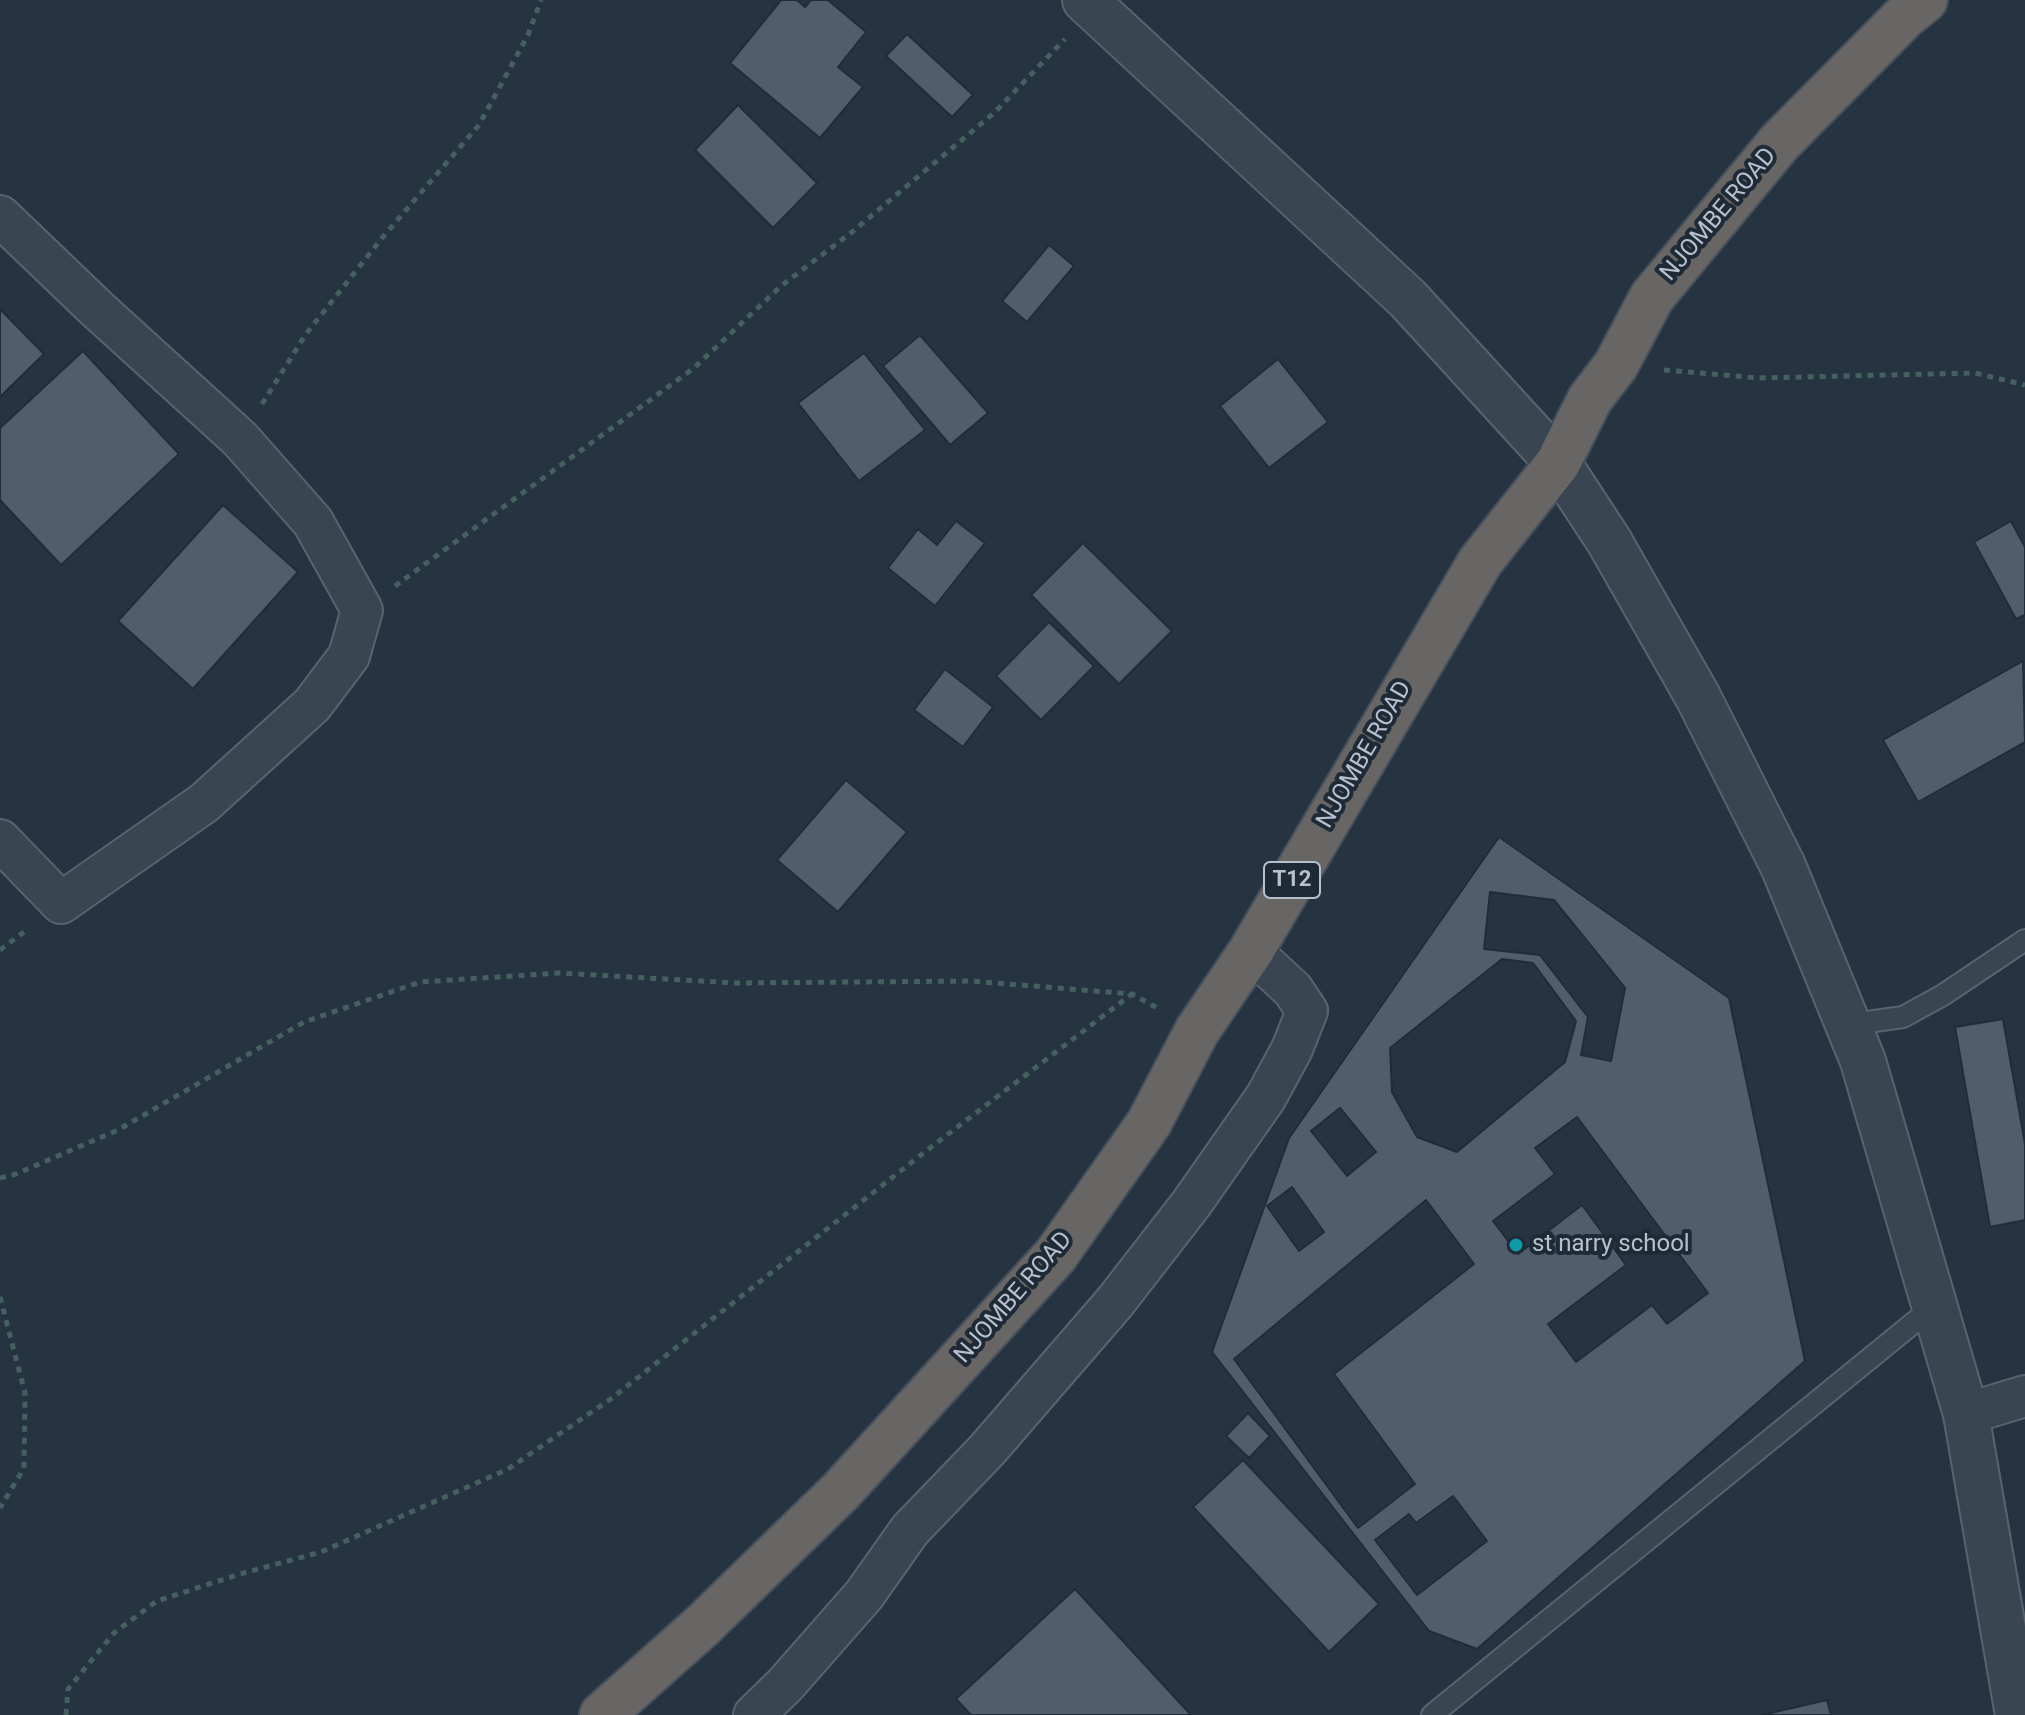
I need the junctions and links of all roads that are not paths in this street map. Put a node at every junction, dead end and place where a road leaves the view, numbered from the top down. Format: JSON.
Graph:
{"nodes":[{"id":1,"x":1925,"y":0,"type":"edge"},
{"id":2,"x":1089,"y":5,"type":"edge"},
{"id":3,"x":0,"y":216,"type":"edge"},
{"id":4,"x":1558,"y":463,"type":"junction"},
{"id":5,"x":0,"y":840,"type":"edge"},
{"id":6,"x":2025,"y":940,"type":"edge"},
{"id":7,"x":1251,"y":951,"type":"junction"},
{"id":8,"x":1846,"y":1025,"type":"junction"},
{"id":9,"x":1933,"y":1307,"type":"junction"},
{"id":10,"x":2025,"y":1396,"type":"edge"},
{"id":11,"x":1966,"y":1414,"type":"junction"},
{"id":12,"x":602,"y":1715,"type":"edge"},
{"id":13,"x":754,"y":1715,"type":"edge"},
{"id":14,"x":1432,"y":1715,"type":"edge"},
{"id":15,"x":2018,"y":1715,"type":"edge"}],
"edges":[{"from":1,"to":4,"type":"highway","name":"NJOMBE ROAD","number":"T12"},
{"from":2,"to":4,"type":"street"},
{"from":3,"to":5,"type":"street"},
{"from":4,"to":7,"type":"highway","name":"NJOMBE ROAD","number":"T12"},
{"from":4,"to":8,"type":"street"},
{"from":6,"to":8,"type":"lane"},
{"from":7,"to":12,"type":"highway","name":"NJOMBE ROAD","number":"T12"},
{"from":7,"to":13,"type":"street"},
{"from":8,"to":9,"type":"street"},
{"from":9,"to":11,"type":"street"},
{"from":9,"to":14,"type":"lane"},
{"from":10,"to":11,"type":"street"},
{"from":11,"to":15,"type":"street"}]}
